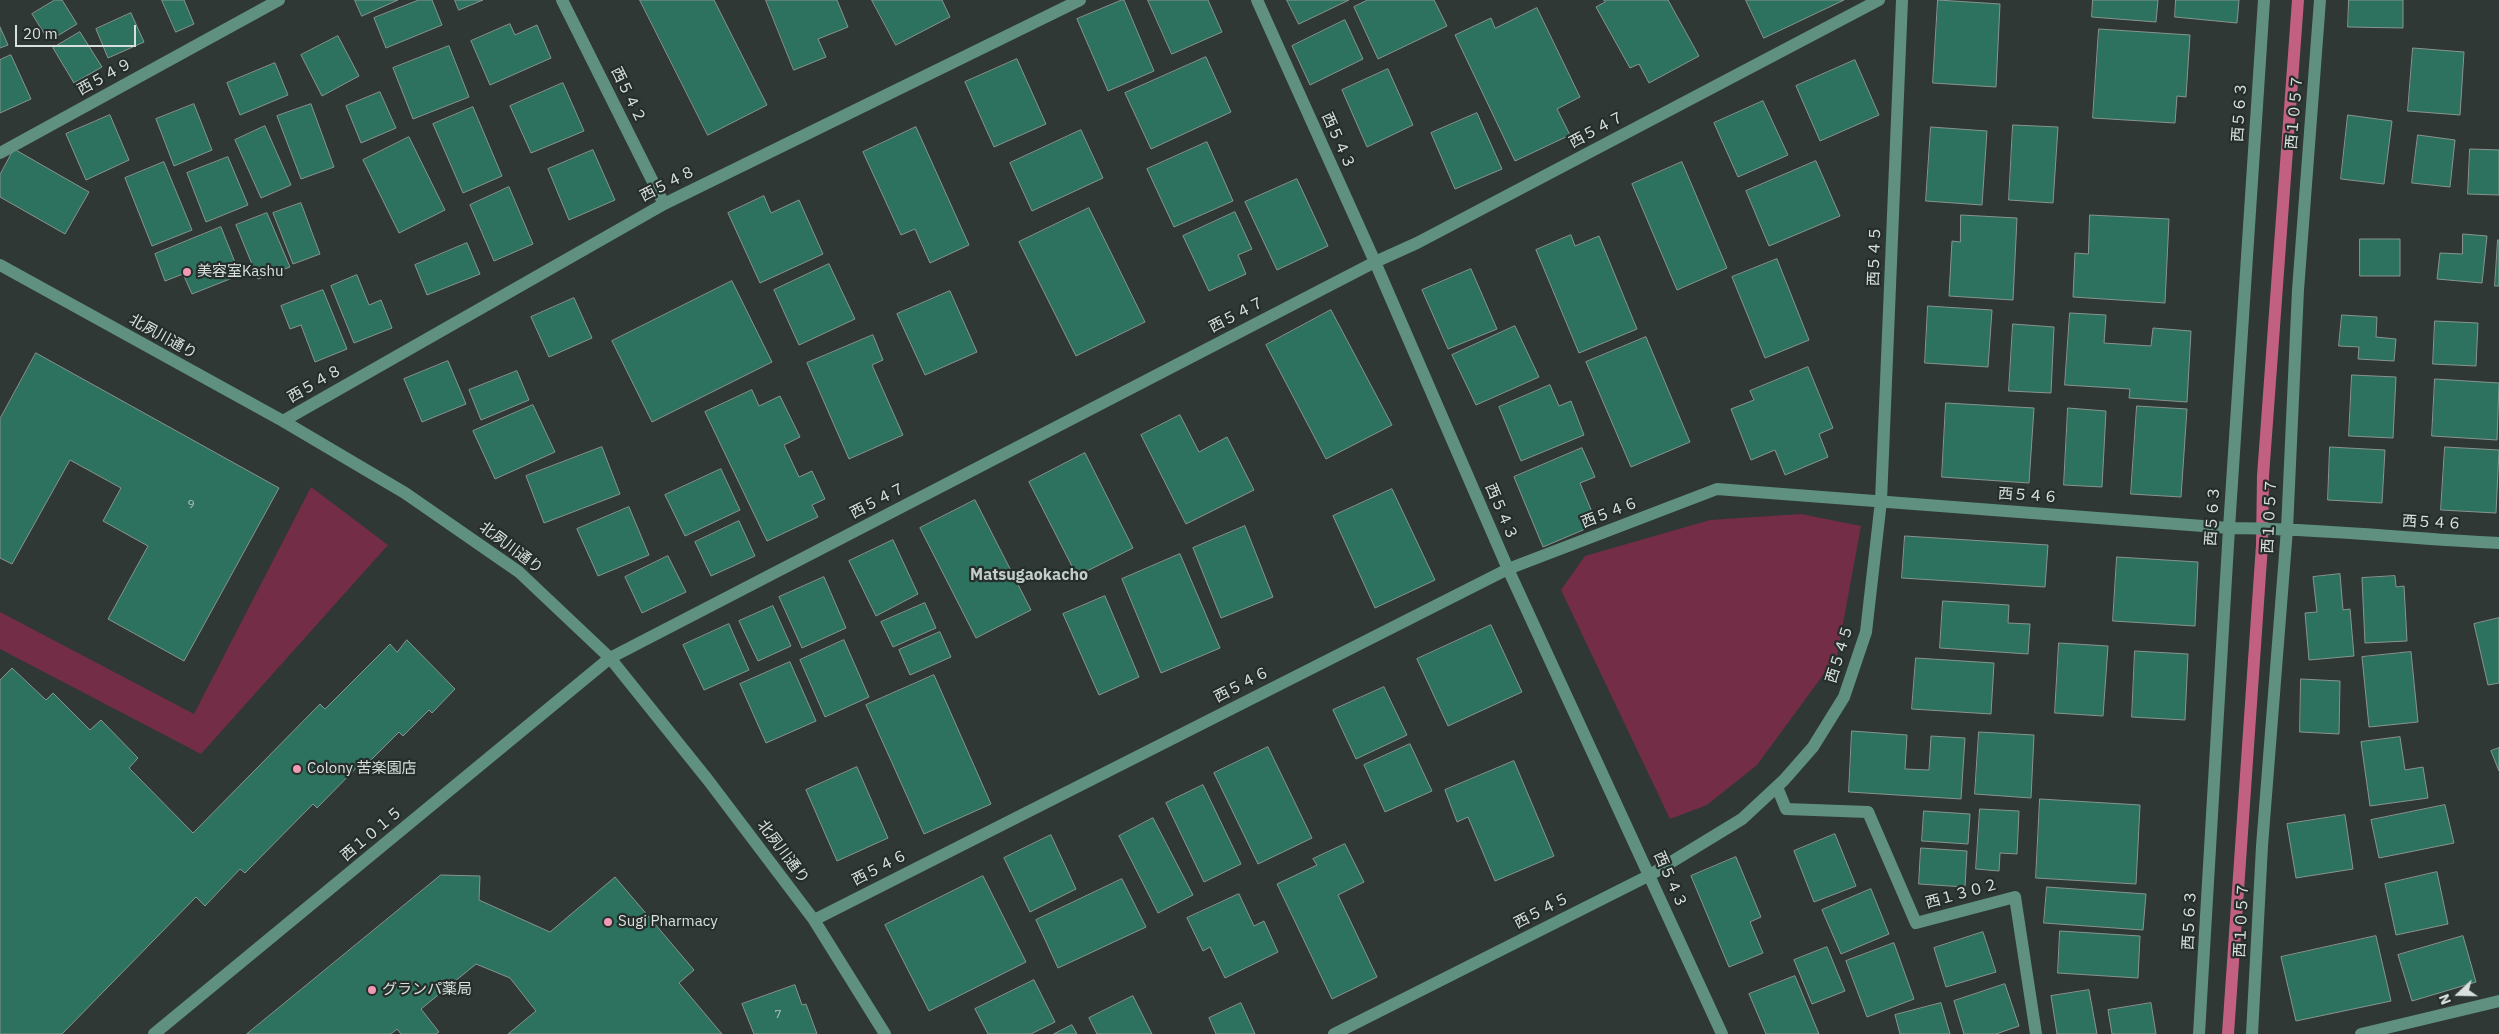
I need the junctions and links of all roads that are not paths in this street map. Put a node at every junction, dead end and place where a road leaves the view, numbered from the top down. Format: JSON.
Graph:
{"nodes":[{"id":1,"x":279,"y":0,"type":"edge"},
{"id":2,"x":562,"y":0,"type":"edge"},
{"id":3,"x":1080,"y":0,"type":"edge"},
{"id":4,"x":1257,"y":0,"type":"edge"},
{"id":5,"x":1879,"y":0,"type":"edge"},
{"id":6,"x":1902,"y":0,"type":"edge"},
{"id":7,"x":2264,"y":0,"type":"edge"},
{"id":8,"x":2320,"y":0,"type":"edge"},
{"id":9,"x":0,"y":153,"type":"edge"},
{"id":10,"x":664,"y":204,"type":"junction"},
{"id":11,"x":1375,"y":262,"type":"junction"},
{"id":12,"x":0,"y":265,"type":"edge"},
{"id":13,"x":283,"y":421,"type":"junction"},
{"id":14,"x":1881,"y":501,"type":"junction"},
{"id":15,"x":2229,"y":528,"type":"junction"},
{"id":16,"x":2281,"y":528,"type":"junction"},
{"id":17,"x":2499,"y":543,"type":"edge"},
{"id":18,"x":1508,"y":569,"type":"junction"},
{"id":19,"x":610,"y":658,"type":"junction"},
{"id":20,"x":1777,"y":787,"type":"junction"},
{"id":21,"x":1650,"y":874,"type":"junction"},
{"id":22,"x":814,"y":920,"type":"junction"},
{"id":23,"x":2499,"y":1001,"type":"edge"},
{"id":24,"x":154,"y":1034,"type":"edge"},
{"id":25,"x":885,"y":1034,"type":"edge"},
{"id":26,"x":1334,"y":1034,"type":"edge"},
{"id":27,"x":1722,"y":1034,"type":"edge"},
{"id":28,"x":2036,"y":1034,"type":"edge"},
{"id":29,"x":2199,"y":1034,"type":"edge"},
{"id":30,"x":2252,"y":1034,"type":"edge"},
{"id":31,"x":2361,"y":1034,"type":"edge"}],
"edges":[{"from":1,"to":9,"type":"street","name":"西５４９"},
{"from":2,"to":10,"type":"street","name":"西５４２"},
{"from":3,"to":10,"type":"street","name":"西５４８"},
{"from":4,"to":11,"type":"street","name":"西５４３"},
{"from":5,"to":11,"type":"street","name":"西５４７"},
{"from":6,"to":14,"type":"street","name":"西５４５"},
{"from":7,"to":15,"type":"street","name":"西５６３"},
{"from":8,"to":16,"type":"street","name":"西１０５７"},
{"from":10,"to":13,"type":"street","name":"西５４８"},
{"from":11,"to":18,"type":"street","name":"西５４３"},
{"from":11,"to":19,"type":"street","name":"西５４７"},
{"from":12,"to":13,"type":"street","name":"北夙川通り"},
{"from":13,"to":19,"type":"street","name":"北夙川通り"},
{"from":14,"to":15,"type":"street","name":"西５４６"},
{"from":14,"to":18,"type":"street","name":"西５４６"},
{"from":14,"to":20,"type":"street","name":"西５４５"},
{"from":15,"to":16,"type":"street","name":"西５４６"},
{"from":15,"to":29,"type":"street","name":"西５６３"},
{"from":16,"to":17,"type":"street","name":"西５４６"},
{"from":16,"to":30,"type":"street","name":"西１０５７"},
{"from":18,"to":21,"type":"street","name":"西５４３"},
{"from":18,"to":22,"type":"street","name":"西５４６"},
{"from":19,"to":22,"type":"street","name":"北夙川通り"},
{"from":19,"to":24,"type":"street","name":"西１０１５"},
{"from":20,"to":21,"type":"street","name":"西５４５"},
{"from":20,"to":28,"type":"street","name":"西１３０２"},
{"from":21,"to":26,"type":"street","name":"西５４５"},
{"from":21,"to":27,"type":"street","name":"西５４３"},
{"from":22,"to":25,"type":"street","name":"北夙川通り"},
{"from":23,"to":31,"type":"street"}]}
